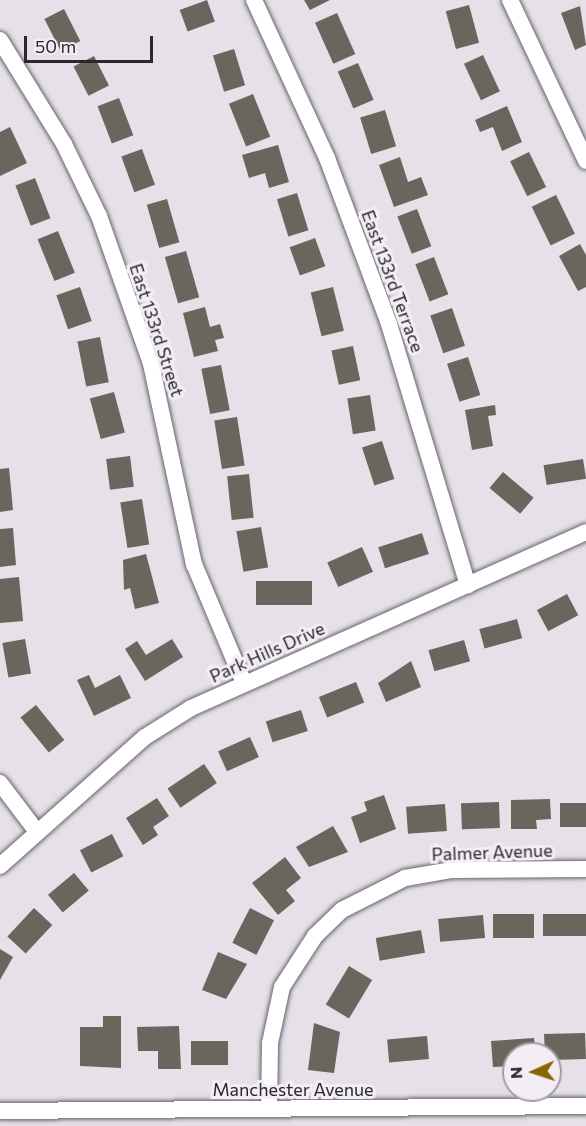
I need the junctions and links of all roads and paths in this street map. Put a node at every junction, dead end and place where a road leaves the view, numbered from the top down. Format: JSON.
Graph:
{"nodes":[{"id":1,"x":254,"y":0,"type":"edge"},
{"id":2,"x":510,"y":0,"type":"edge"},
{"id":3,"x":0,"y":40,"type":"edge"},
{"id":4,"x":586,"y":161,"type":"edge"},
{"id":5,"x":586,"y":532,"type":"edge"},
{"id":6,"x":468,"y":585,"type":"junction"},
{"id":7,"x":244,"y":683,"type":"junction"},
{"id":8,"x":0,"y":783,"type":"edge"},
{"id":9,"x":37,"y":832,"type":"junction"},
{"id":10,"x":0,"y":866,"type":"edge"},
{"id":11,"x":586,"y":869,"type":"edge"},
{"id":12,"x":586,"y":1106,"type":"edge"},
{"id":13,"x":269,"y":1109,"type":"junction"},
{"id":14,"x":0,"y":1111,"type":"edge"}],
"edges":[{"from":1,"to":6,"type":"street","name":"East 133rd Terrace"},
{"from":2,"to":4,"type":"street"},
{"from":3,"to":7,"type":"street","name":"East 133rd Street"},
{"from":5,"to":6,"type":"street","name":"Park Hills Drive"},
{"from":6,"to":7,"type":"street","name":"Park Hills Drive"},
{"from":7,"to":9,"type":"street","name":"Park Hills Drive"},
{"from":8,"to":9,"type":"street"},
{"from":9,"to":10,"type":"street","name":"Park Hills Drive"},
{"from":11,"to":13,"type":"street","name":"Palmer Avenue"},
{"from":12,"to":13,"type":"street","name":"Manchester Avenue"},
{"from":13,"to":14,"type":"street","name":"Manchester Avenue"}]}
